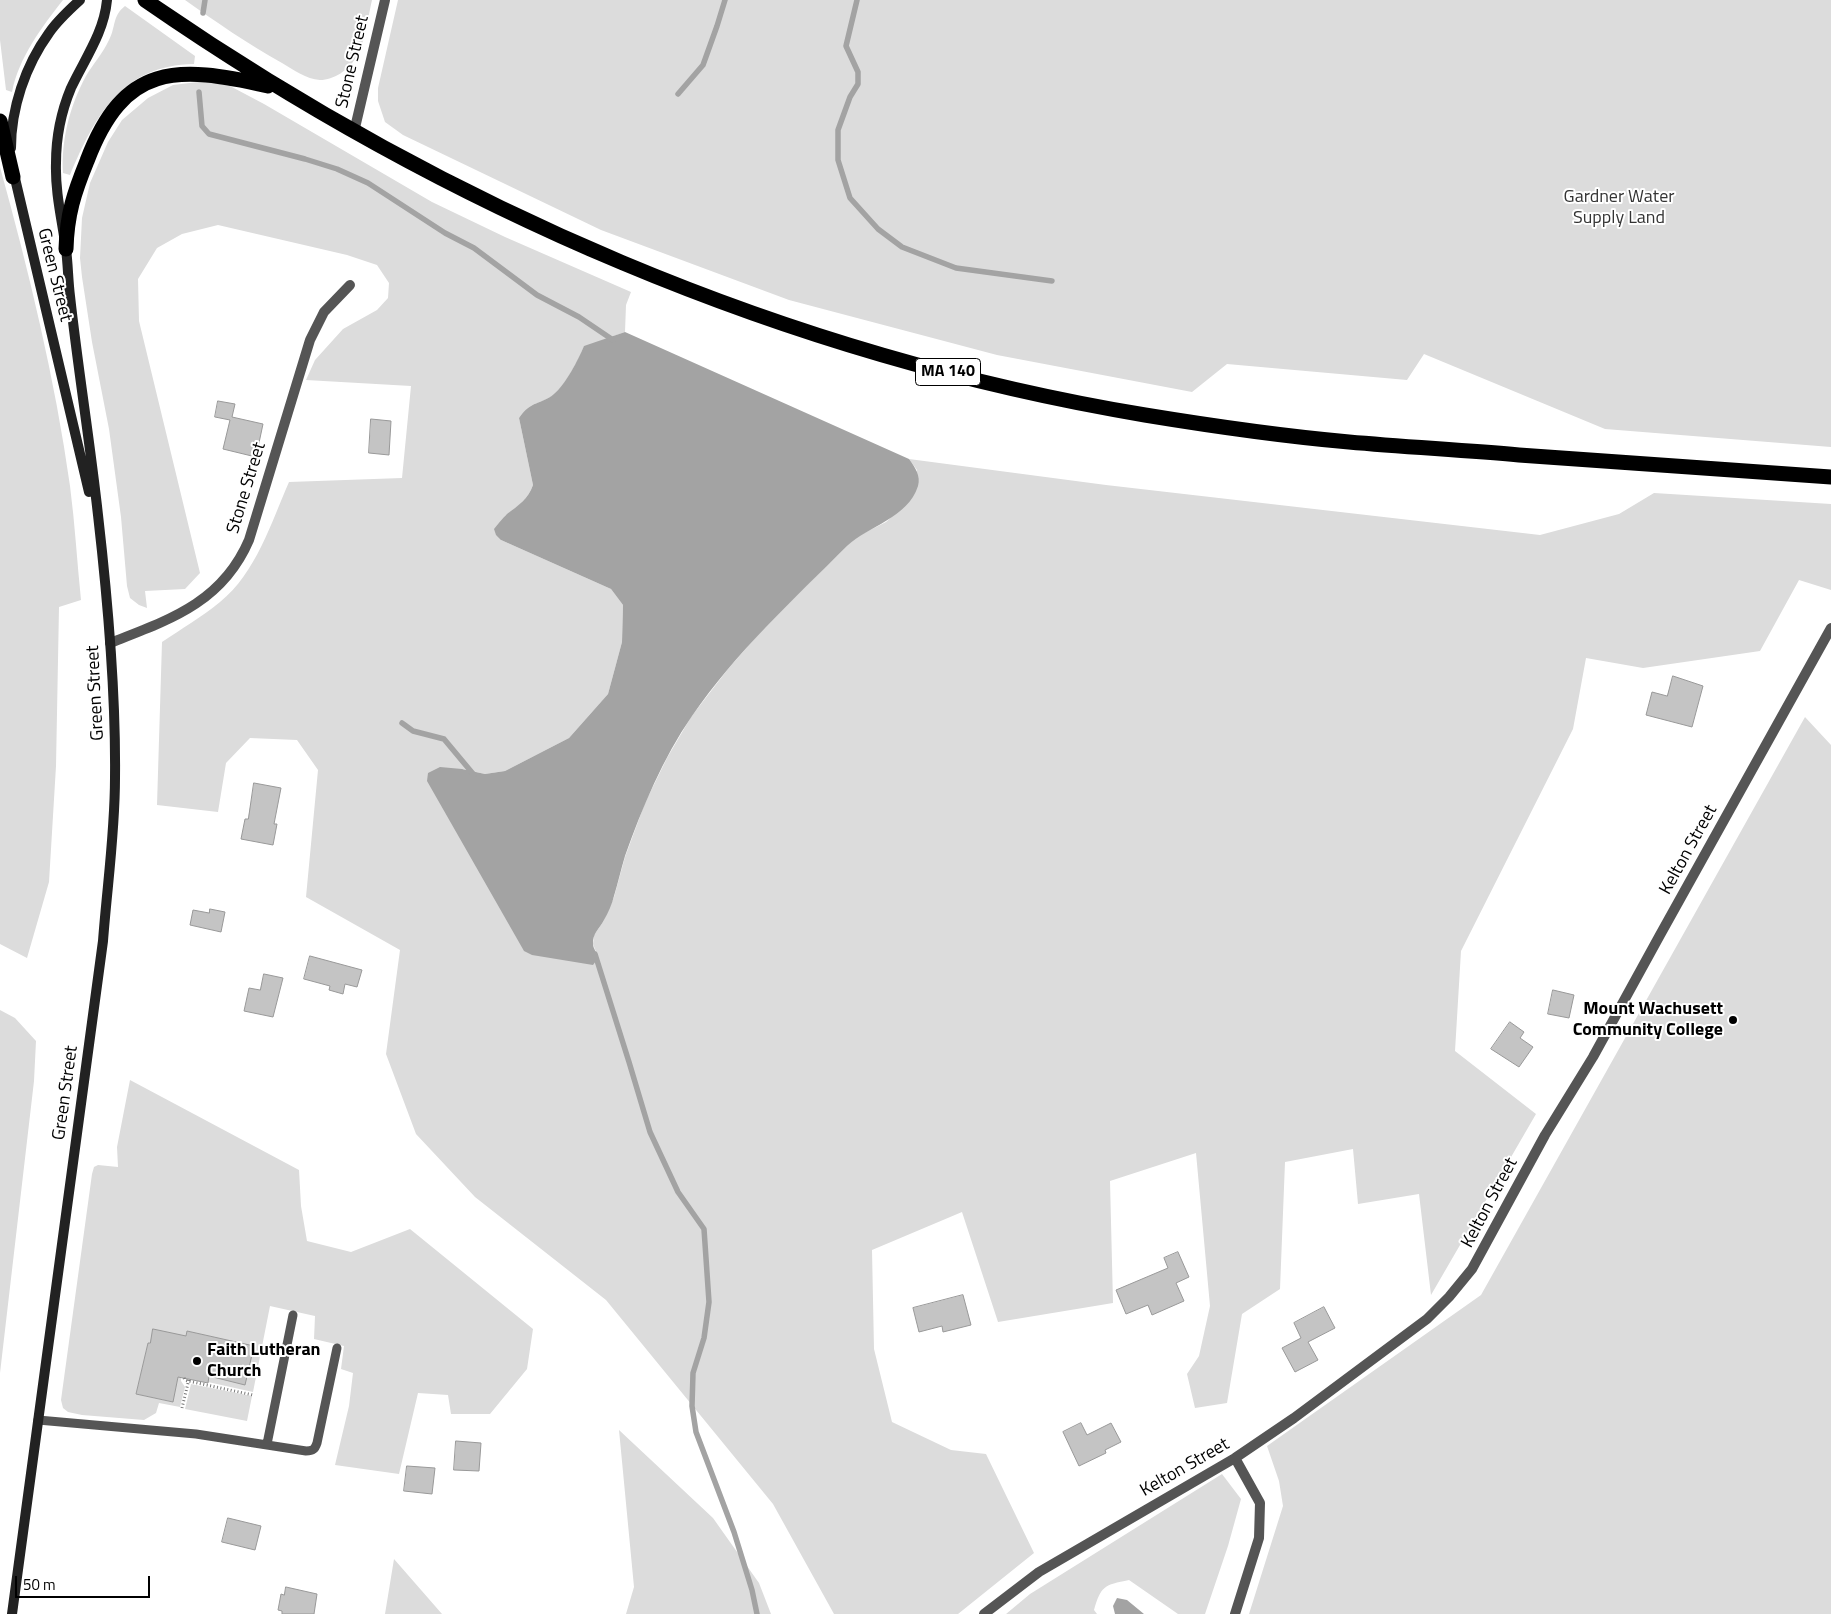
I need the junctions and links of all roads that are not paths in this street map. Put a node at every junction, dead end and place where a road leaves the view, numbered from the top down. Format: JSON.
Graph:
{"nodes":[{"id":1,"x":80,"y":0,"type":"edge"},
{"id":2,"x":107,"y":0,"type":"edge"},
{"id":3,"x":145,"y":0,"type":"edge"},
{"id":4,"x":385,"y":0,"type":"edge"},
{"id":5,"x":281,"y":89,"type":"junction"},
{"id":6,"x":0,"y":121,"type":"edge"},
{"id":7,"x":354,"y":132,"type":"junction"},
{"id":8,"x":14,"y":177,"type":"junction"},
{"id":9,"x":66,"y":249,"type":"junction"},
{"id":10,"x":350,"y":285,"type":"dead end"},
{"id":11,"x":1831,"y":477,"type":"edge"},
{"id":12,"x":104,"y":574,"type":"junction"},
{"id":13,"x":1831,"y":628,"type":"edge"},
{"id":14,"x":110,"y":643,"type":"junction"},
{"id":15,"x":293,"y":1315,"type":"dead end"},
{"id":16,"x":337,"y":1348,"type":"dead end"},
{"id":17,"x":38,"y":1420,"type":"junction"},
{"id":18,"x":267,"y":1444,"type":"junction"},
{"id":19,"x":1235,"y":1458,"type":"junction"},
{"id":20,"x":12,"y":1614,"type":"edge"},
{"id":21,"x":984,"y":1614,"type":"edge"},
{"id":22,"x":1236,"y":1614,"type":"edge"}],
"edges":[{"from":1,"to":8,"type":"street","name":"Green Street"},
{"from":2,"to":9,"type":"street","name":"Green Street"},
{"from":3,"to":5,"type":"highway","number":"MA 140"},
{"from":4,"to":7,"type":"street","name":"Stone Street"},
{"from":5,"to":7,"type":"highway","number":"MA 140"},
{"from":5,"to":9,"type":"highway"},
{"from":6,"to":8,"type":"highway"},
{"from":7,"to":11,"type":"highway","number":"MA 140"},
{"from":8,"to":12,"type":"street","name":"Green Street"},
{"from":9,"to":12,"type":"street","name":"Green Street"},
{"from":10,"to":14,"type":"street","name":"Stone Street"},
{"from":12,"to":14,"type":"street","name":"Green Street"},
{"from":13,"to":19,"type":"street","name":"Kelton Street"},
{"from":14,"to":17,"type":"street","name":"Green Street"},
{"from":15,"to":18,"type":"lane"},
{"from":16,"to":18,"type":"lane"},
{"from":17,"to":18,"type":"lane"},
{"from":17,"to":20,"type":"street","name":"Green Street"},
{"from":19,"to":21,"type":"street","name":"Kelton Street"},
{"from":19,"to":22,"type":"street"}]}
